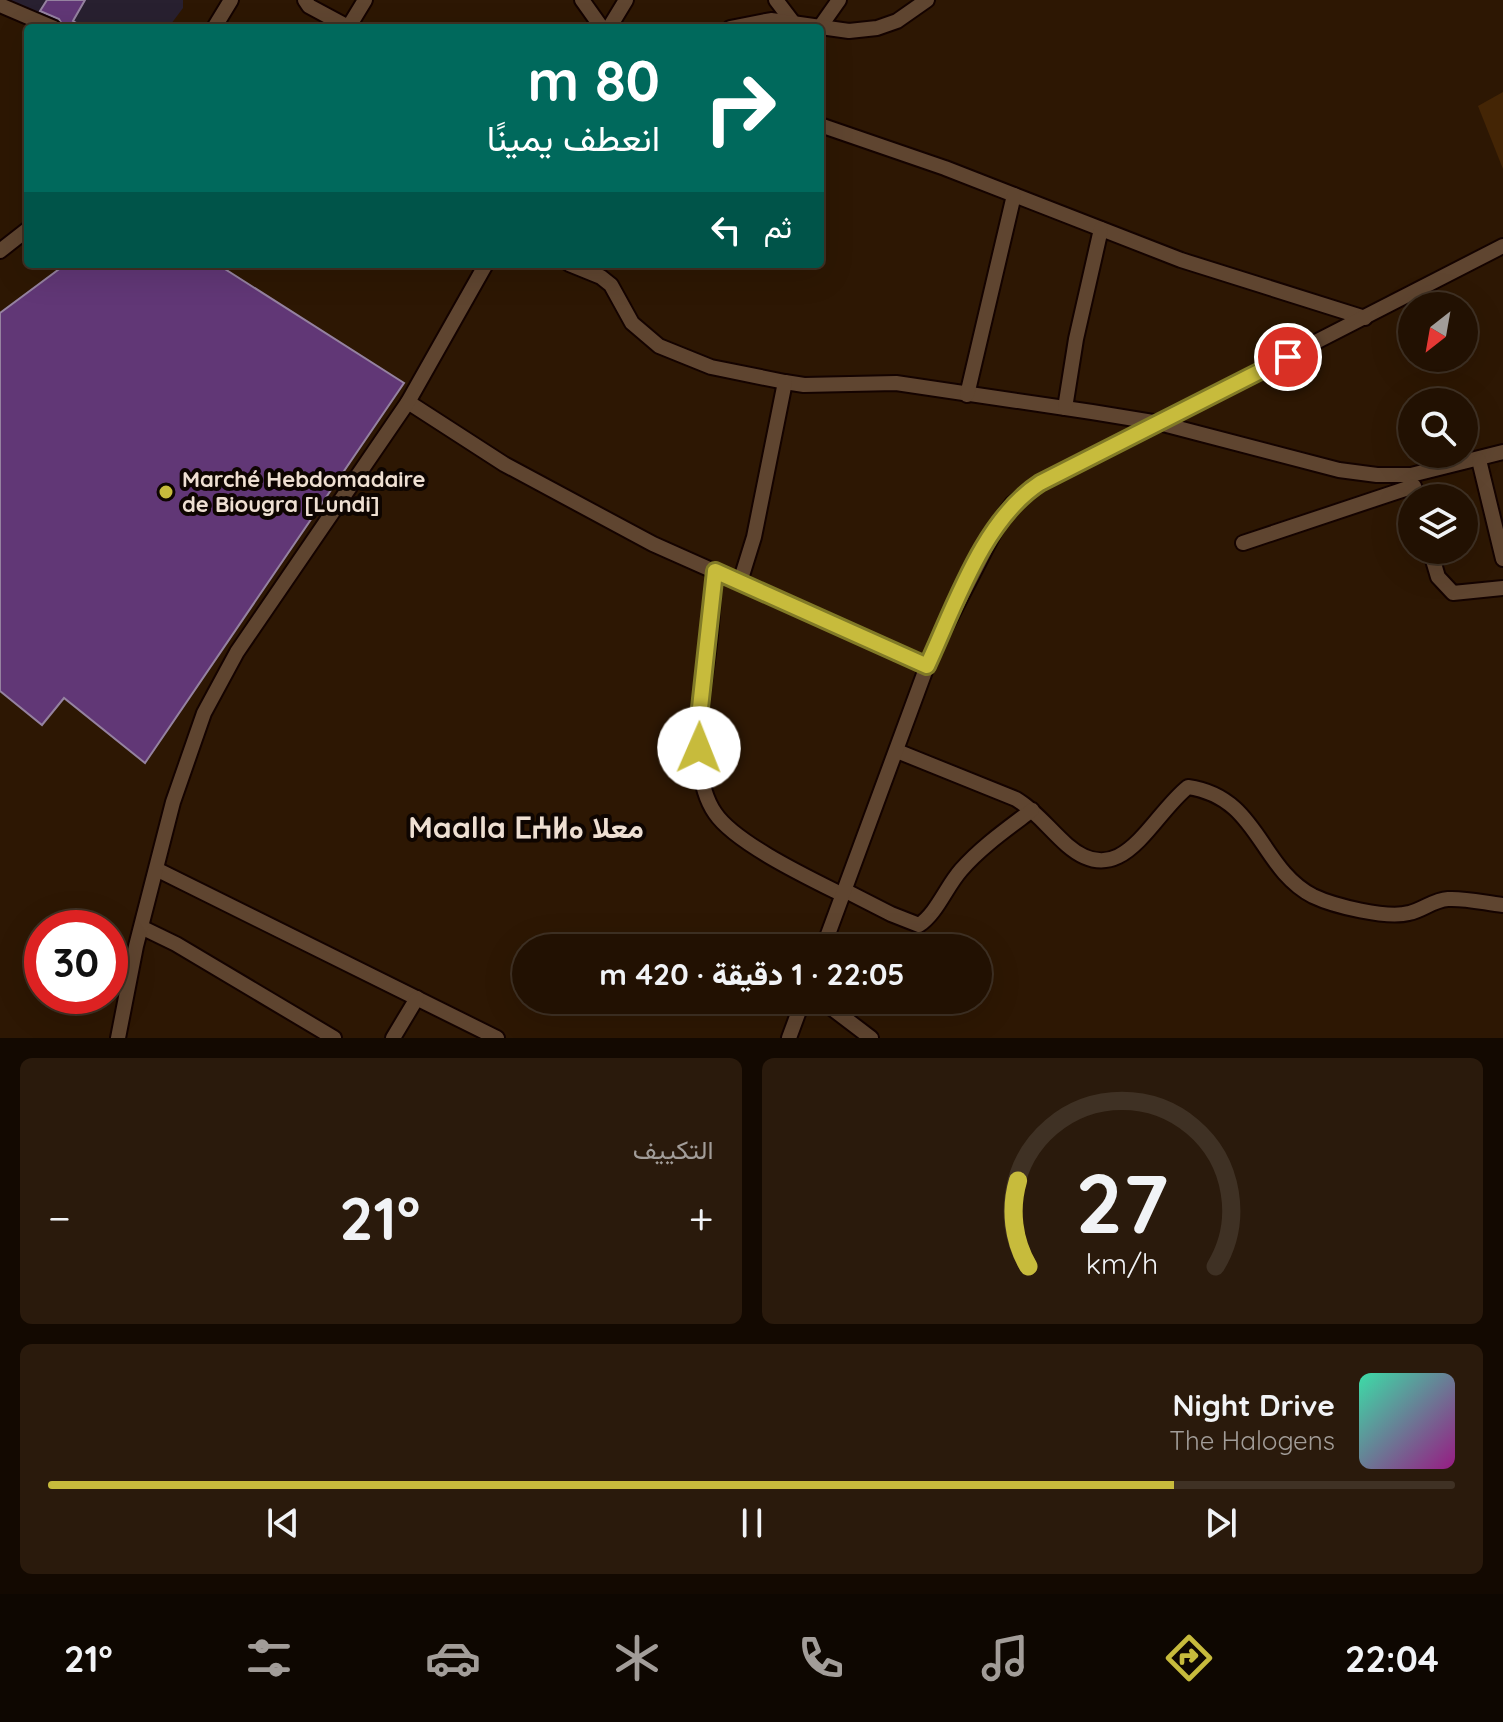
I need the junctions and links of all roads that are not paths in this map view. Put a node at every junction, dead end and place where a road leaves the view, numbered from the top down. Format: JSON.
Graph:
{"nodes":[{"id":1,"x":231,"y":0,"type":"edge"},
{"id":2,"x":305,"y":0,"type":"edge"},
{"id":3,"x":365,"y":0,"type":"edge"},
{"id":4,"x":582,"y":0,"type":"edge"},
{"id":5,"x":626,"y":0,"type":"edge"},
{"id":6,"x":776,"y":0,"type":"edge"},
{"id":7,"x":839,"y":0,"type":"edge"},
{"id":8,"x":927,"y":0,"type":"edge"},
{"id":9,"x":0,"y":5,"type":"edge"},
{"id":10,"x":326,"y":6,"type":"edge"},
{"id":11,"x":792,"y":21,"type":"junction"},
{"id":12,"x":45,"y":24,"type":"edge"},
{"id":13,"x":216,"y":24,"type":"edge"},
{"id":14,"x":344,"y":24,"type":"edge"},
{"id":15,"x":350,"y":24,"type":"edge"},
{"id":16,"x":599,"y":24,"type":"edge"},
{"id":17,"x":611,"y":24,"type":"edge"},
{"id":18,"x":750,"y":24,"type":"edge"},
{"id":19,"x":806,"y":24,"type":"edge"},
{"id":20,"x":822,"y":24,"type":"edge"},
{"id":21,"x":824,"y":28,"type":"edge"},
{"id":22,"x":824,"y":126,"type":"edge"},
{"id":23,"x":1014,"y":195,"type":"junction"},
{"id":24,"x":1101,"y":229,"type":"junction"},
{"id":25,"x":24,"y":232,"type":"edge"},
{"id":26,"x":1503,"y":246,"type":"edge"},
{"id":27,"x":0,"y":251,"type":"edge"},
{"id":28,"x":484,"y":268,"type":"edge"},
{"id":29,"x":580,"y":268,"type":"edge"},
{"id":30,"x":1365,"y":318,"type":"junction"},
{"id":31,"x":785,"y":382,"type":"junction"},
{"id":32,"x":967,"y":395,"type":"junction"},
{"id":33,"x":408,"y":402,"type":"junction"},
{"id":34,"x":1065,"y":408,"type":"junction"},
{"id":35,"x":1159,"y":423,"type":"junction"},
{"id":36,"x":1503,"y":452,"type":"edge"},
{"id":37,"x":1479,"y":460,"type":"junction"},
{"id":38,"x":1405,"y":484,"type":"edge"},
{"id":39,"x":1419,"y":484,"type":"edge"},
{"id":40,"x":1398,"y":491,"type":"edge"},
{"id":41,"x":1498,"y":514,"type":"edge"},
{"id":42,"x":1243,"y":543,"type":"dead end"},
{"id":43,"x":1503,"y":559,"type":"edge"},
{"id":44,"x":1434,"y":564,"type":"edge"},
{"id":45,"x":715,"y":571,"type":"junction"},
{"id":46,"x":740,"y":582,"type":"junction"},
{"id":47,"x":1503,"y":588,"type":"edge"},
{"id":48,"x":927,"y":666,"type":"junction"},
{"id":49,"x":897,"y":751,"type":"junction"},
{"id":50,"x":1032,"y":810,"type":"junction"},
{"id":51,"x":158,"y":870,"type":"junction"},
{"id":52,"x":844,"y":892,"type":"junction"},
{"id":53,"x":1503,"y":905,"type":"edge"},
{"id":54,"x":143,"y":928,"type":"junction"},
{"id":55,"x":828,"y":934,"type":"edge"},
{"id":56,"x":417,"y":998,"type":"junction"},
{"id":57,"x":798,"y":1014,"type":"edge"},
{"id":58,"x":839,"y":1014,"type":"edge"},
{"id":59,"x":118,"y":1038,"type":"edge"},
{"id":60,"x":334,"y":1038,"type":"edge"},
{"id":61,"x":393,"y":1038,"type":"edge"},
{"id":62,"x":497,"y":1038,"type":"edge"},
{"id":63,"x":789,"y":1038,"type":"edge"},
{"id":64,"x":871,"y":1038,"type":"edge"}],
"edges":[{"from":1,"to":13,"type":"street"},
{"from":2,"to":10,"type":"street"},
{"from":3,"to":15,"type":"street"},
{"from":4,"to":16,"type":"street"},
{"from":5,"to":17,"type":"street"},
{"from":6,"to":11,"type":"street"},
{"from":7,"to":20,"type":"street"},
{"from":8,"to":21,"type":"street"},
{"from":9,"to":12,"type":"street"},
{"from":10,"to":14,"type":"street"},
{"from":11,"to":18,"type":"street"},
{"from":11,"to":19,"type":"street"},
{"from":22,"to":23,"type":"street"},
{"from":23,"to":24,"type":"street"},
{"from":23,"to":32,"type":"street"},
{"from":24,"to":30,"type":"street"},
{"from":24,"to":34,"type":"street"},
{"from":25,"to":27,"type":"street"},
{"from":26,"to":30,"type":"street"},
{"from":28,"to":33,"type":"street"},
{"from":29,"to":31,"type":"street"},
{"from":30,"to":35,"type":"street"},
{"from":31,"to":32,"type":"street"},
{"from":31,"to":46,"type":"street"},
{"from":32,"to":34,"type":"street"},
{"from":33,"to":45,"type":"street"},
{"from":33,"to":51,"type":"street"},
{"from":34,"to":35,"type":"street"},
{"from":35,"to":38,"type":"street"},
{"from":35,"to":48,"type":"street"},
{"from":36,"to":37,"type":"street"},
{"from":37,"to":39,"type":"street"},
{"from":37,"to":41,"type":"street"},
{"from":40,"to":42,"type":"street"},
{"from":41,"to":43,"type":"street"},
{"from":44,"to":47,"type":"street"},
{"from":45,"to":46,"type":"street"},
{"from":45,"to":52,"type":"street"},
{"from":46,"to":48,"type":"street"},
{"from":48,"to":49,"type":"street"},
{"from":49,"to":50,"type":"street"},
{"from":49,"to":52,"type":"street"},
{"from":50,"to":52,"type":"street"},
{"from":50,"to":53,"type":"street"},
{"from":51,"to":54,"type":"street"},
{"from":51,"to":56,"type":"street"},
{"from":52,"to":55,"type":"street"},
{"from":54,"to":59,"type":"street"},
{"from":54,"to":60,"type":"street"},
{"from":56,"to":61,"type":"street"},
{"from":56,"to":62,"type":"street"},
{"from":57,"to":63,"type":"street"},
{"from":58,"to":64,"type":"street"}]}
